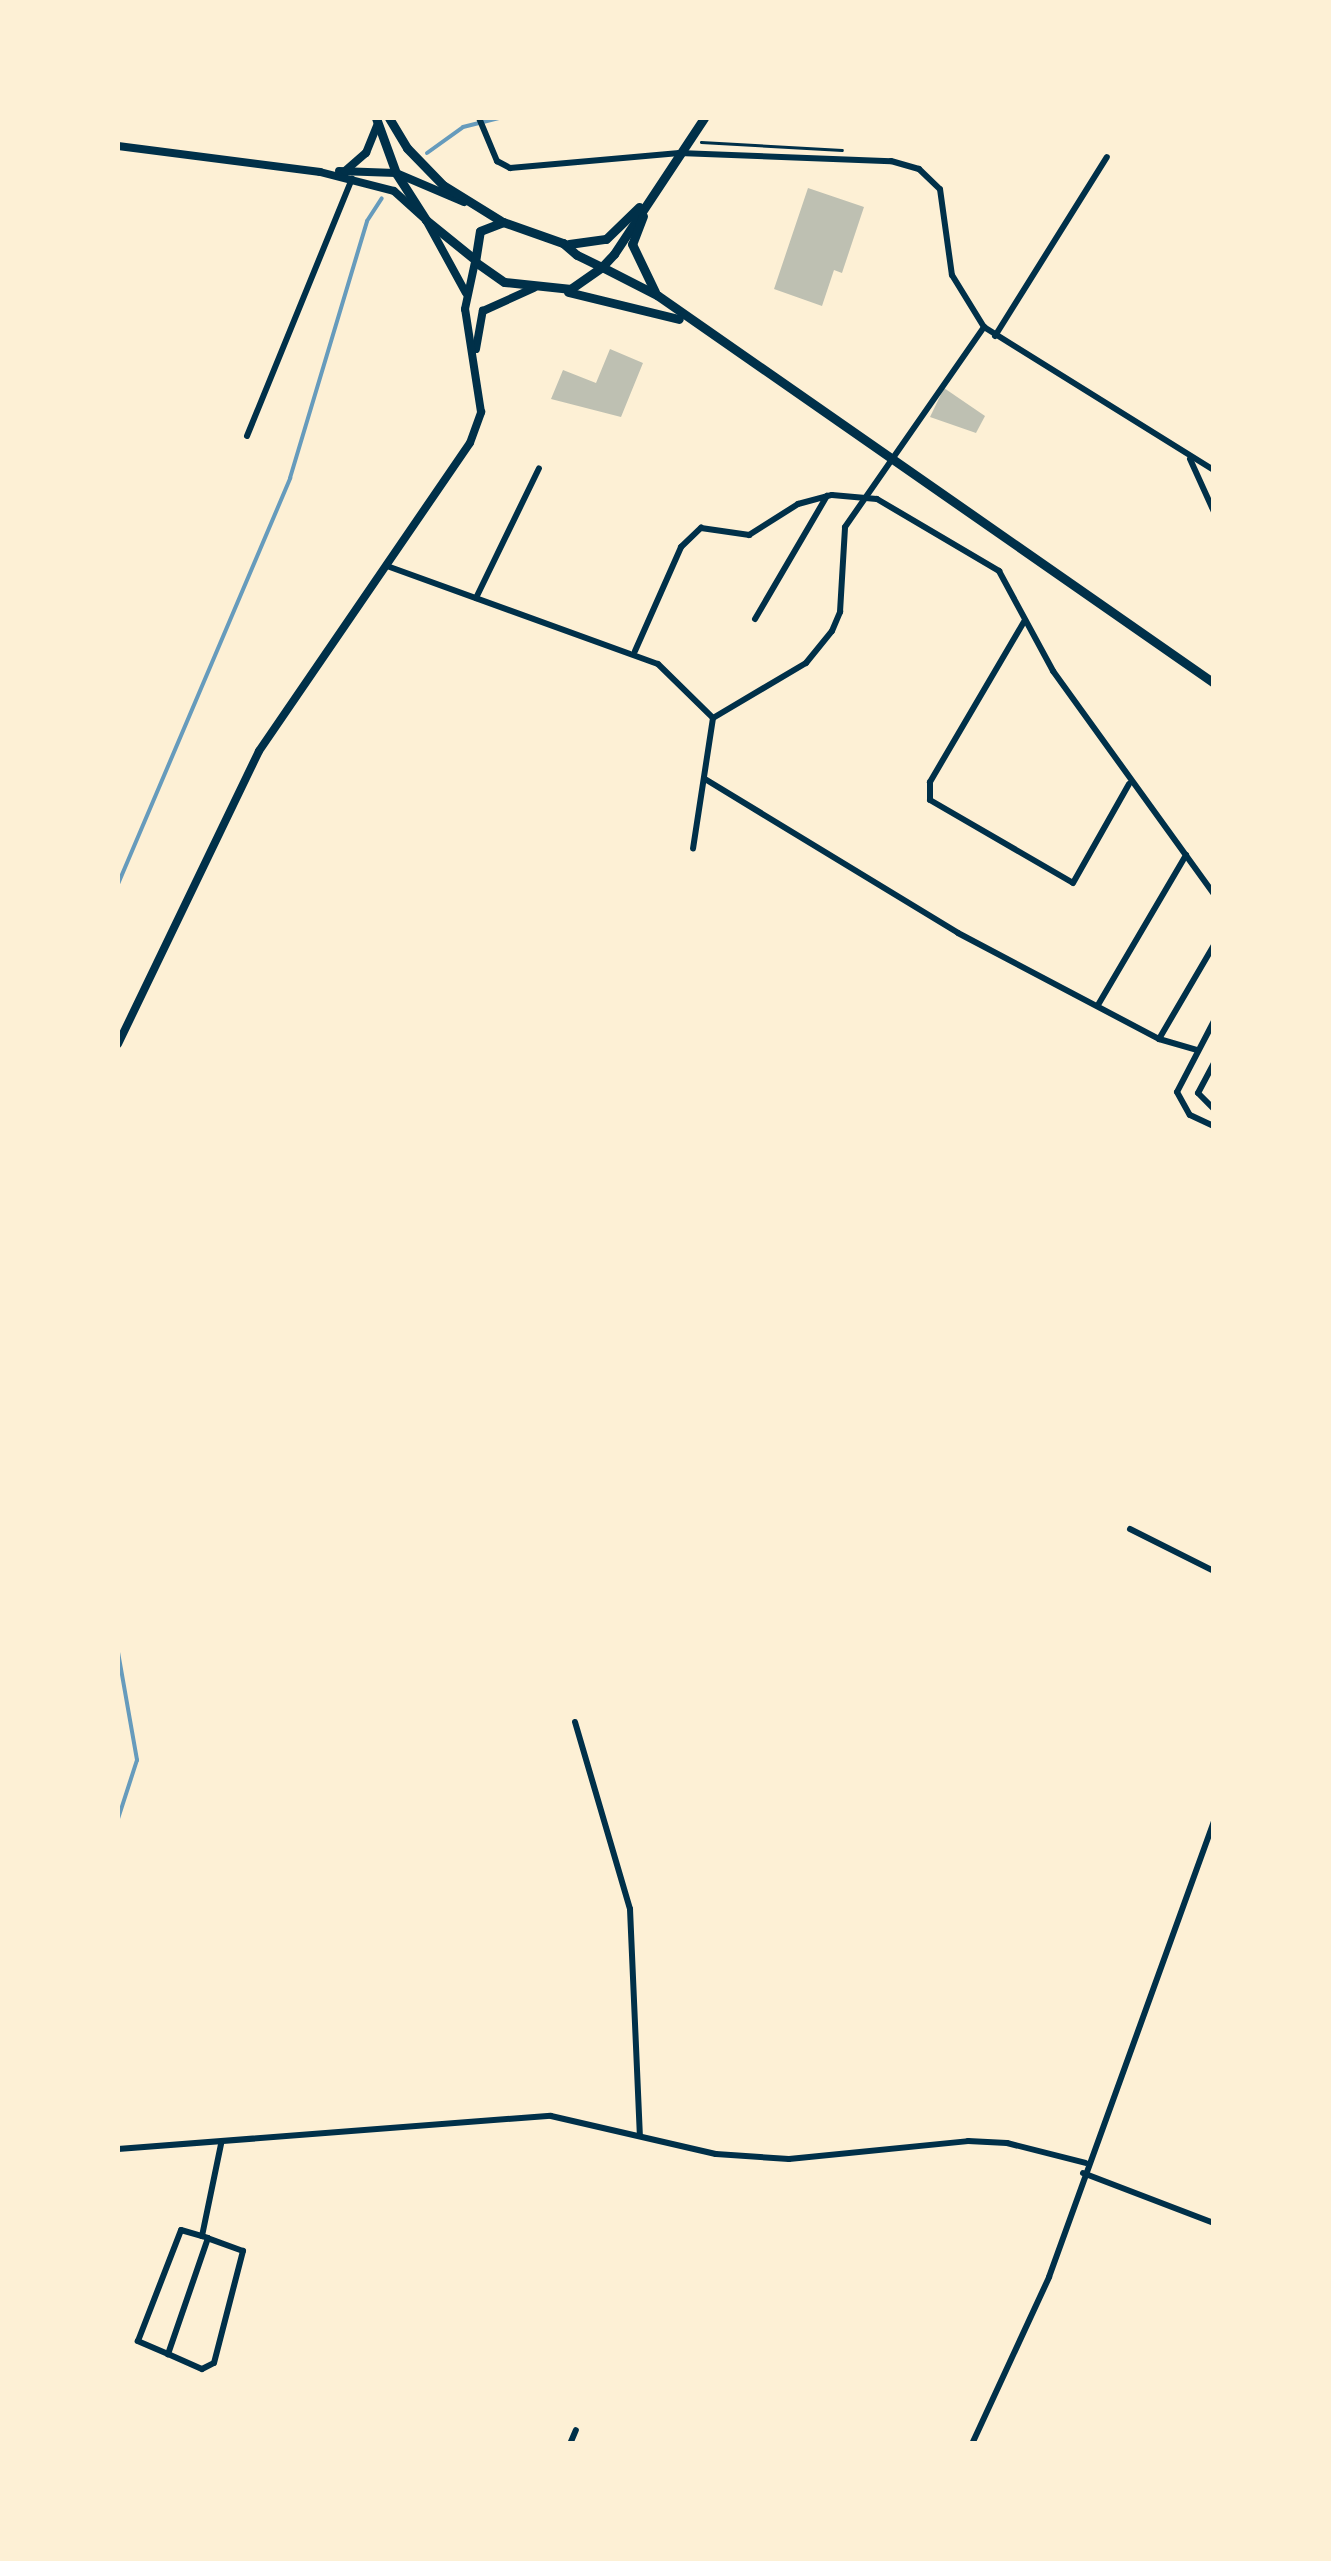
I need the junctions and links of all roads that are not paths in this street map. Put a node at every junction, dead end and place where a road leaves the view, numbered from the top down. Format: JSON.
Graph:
{"nodes":[{"id":1,"x":389,"y":118,"type":"edge"},
{"id":2,"x":479,"y":118,"type":"edge"},
{"id":3,"x":704,"y":118,"type":"edge"},
{"id":4,"x":377,"y":121,"type":"edge"},
{"id":5,"x":118,"y":146,"type":"edge"},
{"id":6,"x":678,"y":153,"type":"junction"},
{"id":7,"x":1106,"y":158,"type":"dead end"},
{"id":8,"x":344,"y":171,"type":"junction"},
{"id":9,"x":320,"y":172,"type":"junction"},
{"id":10,"x":396,"y":172,"type":"junction"},
{"id":11,"x":353,"y":177,"type":"junction"},
{"id":12,"x":649,"y":199,"type":"junction"},
{"id":13,"x":466,"y":203,"type":"junction"},
{"id":14,"x":426,"y":220,"type":"junction"},
{"id":15,"x":504,"y":222,"type":"junction"},
{"id":16,"x":563,"y":243,"type":"junction"},
{"id":17,"x":577,"y":254,"type":"junction"},
{"id":18,"x":474,"y":260,"type":"junction"},
{"id":19,"x":602,"y":267,"type":"junction"},
{"id":20,"x":577,"y":284,"type":"junction"},
{"id":21,"x":534,"y":288,"type":"junction"},
{"id":22,"x":565,"y":292,"type":"junction"},
{"id":23,"x":466,"y":293,"type":"junction"},
{"id":24,"x":657,"y":296,"type":"junction"},
{"id":25,"x":686,"y":321,"type":"junction"},
{"id":26,"x":984,"y":327,"type":"junction"},
{"id":27,"x":995,"y":336,"type":"junction"},
{"id":28,"x":476,"y":364,"type":"junction"},
{"id":29,"x":247,"y":436,"type":"dead end"},
{"id":30,"x":1190,"y":458,"type":"junction"},
{"id":31,"x":895,"y":464,"type":"junction"},
{"id":32,"x":539,"y":468,"type":"dead end"},
{"id":33,"x":1214,"y":470,"type":"edge"},
{"id":34,"x":827,"y":496,"type":"junction"},
{"id":35,"x":870,"y":497,"type":"junction"},
{"id":36,"x":1214,"y":512,"type":"edge"},
{"id":37,"x":387,"y":566,"type":"junction"},
{"id":38,"x":476,"y":598,"type":"junction"},
{"id":39,"x":755,"y":620,"type":"dead end"},
{"id":40,"x":1025,"y":620,"type":"junction"},
{"id":41,"x":636,"y":652,"type":"junction"},
{"id":42,"x":1214,"y":683,"type":"edge"},
{"id":43,"x":713,"y":718,"type":"junction"},
{"id":44,"x":705,"y":780,"type":"junction"},
{"id":45,"x":1129,"y":784,"type":"junction"},
{"id":46,"x":693,"y":848,"type":"dead end"},
{"id":47,"x":1186,"y":855,"type":"junction"},
{"id":48,"x":1214,"y":894,"type":"edge"},
{"id":49,"x":1214,"y":945,"type":"edge"},
{"id":50,"x":1098,"y":1005,"type":"junction"},
{"id":51,"x":1214,"y":1021,"type":"edge"},
{"id":52,"x":1159,"y":1039,"type":"junction"},
{"id":53,"x":118,"y":1044,"type":"edge"},
{"id":54,"x":1197,"y":1050,"type":"junction"},
{"id":55,"x":1214,"y":1064,"type":"edge"},
{"id":56,"x":1214,"y":1109,"type":"edge"},
{"id":57,"x":1214,"y":1126,"type":"edge"},
{"id":58,"x":1130,"y":1529,"type":"dead end"},
{"id":59,"x":1214,"y":1570,"type":"edge"},
{"id":60,"x":575,"y":1722,"type":"dead end"},
{"id":61,"x":1214,"y":1821,"type":"edge"},
{"id":62,"x":640,"y":2134,"type":"junction"},
{"id":63,"x":220,"y":2144,"type":"junction"},
{"id":64,"x":118,"y":2149,"type":"edge"},
{"id":65,"x":1086,"y":2163,"type":"junction"},
{"id":66,"x":1083,"y":2173,"type":"junction"},
{"id":67,"x":1214,"y":2223,"type":"edge"},
{"id":68,"x":205,"y":2237,"type":"junction"},
{"id":69,"x":168,"y":2354,"type":"junction"},
{"id":70,"x":576,"y":2430,"type":"dead end"},
{"id":71,"x":570,"y":2444,"type":"edge"},
{"id":72,"x":972,"y":2444,"type":"edge"}],
"edges":[{"from":1,"to":13,"type":"main road"},
{"from":2,"to":6,"type":"street"},
{"from":3,"to":6,"type":"main road"},
{"from":4,"to":8,"type":"street"},
{"from":4,"to":10,"type":"main road"},
{"from":5,"to":9,"type":"street"},
{"from":6,"to":12,"type":"main road"},
{"from":6,"to":26,"type":"street"},
{"from":7,"to":27,"type":"street"},
{"from":8,"to":9,"type":"street"},
{"from":8,"to":10,"type":"street"},
{"from":9,"to":11,"type":"street"},
{"from":10,"to":13,"type":"street"},
{"from":10,"to":14,"type":"main road"},
{"from":11,"to":14,"type":"street"},
{"from":11,"to":29,"type":"street"},
{"from":12,"to":16,"type":"main road"},
{"from":12,"to":19,"type":"main road"},
{"from":12,"to":24,"type":"main road"},
{"from":13,"to":15,"type":"main road"},
{"from":14,"to":18,"type":"main road"},
{"from":14,"to":23,"type":"street"},
{"from":15,"to":16,"type":"main road"},
{"from":15,"to":18,"type":"main road"},
{"from":16,"to":17,"type":"main road"},
{"from":17,"to":19,"type":"main road"},
{"from":17,"to":20,"type":"main road"},
{"from":18,"to":21,"type":"main road"},
{"from":18,"to":23,"type":"street"},
{"from":19,"to":20,"type":"main road"},
{"from":19,"to":24,"type":"main road"},
{"from":20,"to":22,"type":"main road"},
{"from":21,"to":22,"type":"main road"},
{"from":21,"to":28,"type":"street"},
{"from":22,"to":25,"type":"main road"},
{"from":23,"to":28,"type":"street"},
{"from":24,"to":25,"type":"main road"},
{"from":25,"to":31,"type":"main road"},
{"from":26,"to":27,"type":"street"},
{"from":26,"to":31,"type":"street"},
{"from":27,"to":30,"type":"street"},
{"from":28,"to":37,"type":"street"},
{"from":30,"to":33,"type":"street"},
{"from":30,"to":36,"type":"street"},
{"from":31,"to":35,"type":"street"},
{"from":31,"to":42,"type":"main road"},
{"from":32,"to":38,"type":"street"},
{"from":34,"to":35,"type":"street"},
{"from":34,"to":39,"type":"street"},
{"from":34,"to":41,"type":"street"},
{"from":35,"to":40,"type":"street"},
{"from":35,"to":43,"type":"street"},
{"from":37,"to":38,"type":"street"},
{"from":37,"to":53,"type":"street"},
{"from":38,"to":41,"type":"street"},
{"from":40,"to":45,"type":"street"},
{"from":40,"to":45,"type":"street"},
{"from":41,"to":43,"type":"street"},
{"from":43,"to":44,"type":"street"},
{"from":44,"to":46,"type":"street"},
{"from":44,"to":50,"type":"street"},
{"from":45,"to":47,"type":"street"},
{"from":47,"to":48,"type":"street"},
{"from":47,"to":50,"type":"street"},
{"from":49,"to":52,"type":"street"},
{"from":50,"to":52,"type":"street"},
{"from":51,"to":54,"type":"street"},
{"from":52,"to":54,"type":"street"},
{"from":54,"to":57,"type":"street"},
{"from":55,"to":56,"type":"street"},
{"from":58,"to":59,"type":"street"},
{"from":60,"to":62,"type":"street"},
{"from":61,"to":65,"type":"street"},
{"from":62,"to":63,"type":"street"},
{"from":62,"to":65,"type":"street"},
{"from":63,"to":64,"type":"street"},
{"from":63,"to":68,"type":"street"},
{"from":65,"to":66,"type":"street"},
{"from":66,"to":67,"type":"street"},
{"from":66,"to":72,"type":"street"},
{"from":68,"to":69,"type":"street"},
{"from":68,"to":69,"type":"street"},
{"from":68,"to":69,"type":"street"},
{"from":70,"to":71,"type":"street"}]}
